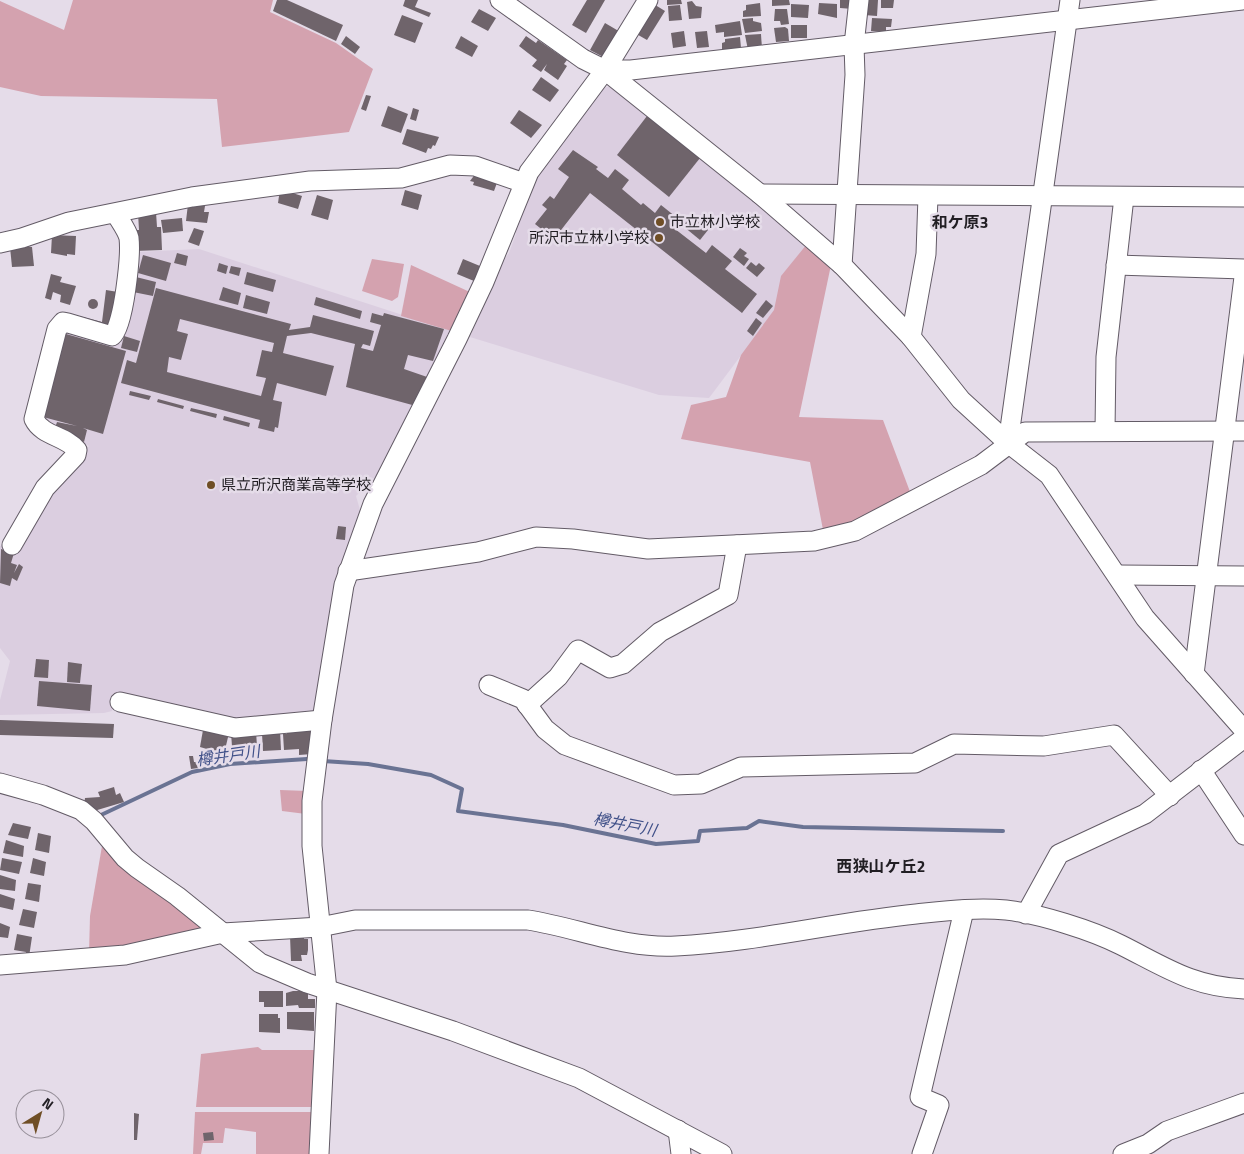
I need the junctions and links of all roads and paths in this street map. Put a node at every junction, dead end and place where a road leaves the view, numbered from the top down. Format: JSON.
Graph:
{"nodes":[{"id":1,"x":500,"y":0,"type":"edge"},
{"id":2,"x":648,"y":0,"type":"edge"},
{"id":3,"x":859,"y":0,"type":"edge"},
{"id":4,"x":1070,"y":0,"type":"edge"},
{"id":5,"x":1242,"y":0,"type":"edge"},
{"id":6,"x":1066,"y":21,"type":"junction"},
{"id":7,"x":854,"y":45,"type":"junction"},
{"id":8,"x":605,"y":70,"type":"junction"},
{"id":9,"x":524,"y":183,"type":"junction"},
{"id":10,"x":760,"y":194,"type":"junction"},
{"id":11,"x":846,"y":195,"type":"junction"},
{"id":12,"x":928,"y":196,"type":"junction"},
{"id":13,"x":1043,"y":196,"type":"junction"},
{"id":14,"x":1124,"y":197,"type":"junction"},
{"id":15,"x":1244,"y":197,"type":"edge"},
{"id":16,"x":116,"y":214,"type":"junction"},
{"id":17,"x":0,"y":243,"type":"edge"},
{"id":18,"x":842,"y":265,"type":"junction"},
{"id":19,"x":1116,"y":265,"type":"junction"},
{"id":20,"x":1244,"y":269,"type":"edge"},
{"id":21,"x":1244,"y":277,"type":"edge"},
{"id":22,"x":911,"y":337,"type":"junction"},
{"id":23,"x":1105,"y":431,"type":"junction"},
{"id":24,"x":1224,"y":431,"type":"junction"},
{"id":25,"x":1244,"y":431,"type":"edge"},
{"id":26,"x":1008,"y":443,"type":"junction"},
{"id":27,"x":12,"y":545,"type":"dead end"},
{"id":28,"x":738,"y":545,"type":"junction"},
{"id":29,"x":348,"y":572,"type":"junction"},
{"id":30,"x":1118,"y":575,"type":"junction"},
{"id":31,"x":1206,"y":576,"type":"junction"},
{"id":32,"x":1244,"y":576,"type":"edge"},
{"id":33,"x":1194,"y":674,"type":"junction"},
{"id":34,"x":490,"y":685,"type":"dead end"},
{"id":35,"x":120,"y":702,"type":"dead end"},
{"id":36,"x":527,"y":705,"type":"junction"},
{"id":37,"x":322,"y":720,"type":"junction"},
{"id":38,"x":1244,"y":730,"type":"edge"},
{"id":39,"x":1244,"y":738,"type":"edge"},
{"id":40,"x":1201,"y":770,"type":"junction"},
{"id":41,"x":0,"y":783,"type":"edge"},
{"id":42,"x":1170,"y":796,"type":"junction"},
{"id":43,"x":1244,"y":835,"type":"edge"},
{"id":44,"x":964,"y":910,"type":"junction"},
{"id":45,"x":1026,"y":914,"type":"junction"},
{"id":46,"x":320,"y":927,"type":"junction"},
{"id":47,"x":222,"y":933,"type":"junction"},
{"id":48,"x":0,"y":965,"type":"edge"},
{"id":49,"x":1244,"y":989,"type":"edge"},
{"id":50,"x":327,"y":990,"type":"junction"},
{"id":51,"x":1244,"y":1103,"type":"edge"},
{"id":52,"x":678,"y":1130,"type":"junction"},
{"id":53,"x":319,"y":1154,"type":"edge"},
{"id":54,"x":681,"y":1154,"type":"edge"},
{"id":55,"x":722,"y":1154,"type":"edge"},
{"id":56,"x":922,"y":1154,"type":"edge"},
{"id":57,"x":1123,"y":1154,"type":"edge"}],
"edges":[{"from":1,"to":8,"type":"street"},
{"from":2,"to":8,"type":"street"},
{"from":3,"to":7,"type":"street"},
{"from":4,"to":6,"type":"street"},
{"from":5,"to":6,"type":"street"},
{"from":6,"to":7,"type":"street"},
{"from":6,"to":13,"type":"street"},
{"from":7,"to":8,"type":"street"},
{"from":7,"to":11,"type":"street"},
{"from":8,"to":9,"type":"street"},
{"from":8,"to":10,"type":"street"},
{"from":9,"to":16,"type":"street"},
{"from":9,"to":29,"type":"street"},
{"from":10,"to":11,"type":"street"},
{"from":10,"to":18,"type":"street"},
{"from":11,"to":12,"type":"street"},
{"from":11,"to":18,"type":"street"},
{"from":12,"to":13,"type":"street"},
{"from":12,"to":22,"type":"street"},
{"from":13,"to":14,"type":"street"},
{"from":13,"to":26,"type":"street"},
{"from":14,"to":15,"type":"street"},
{"from":14,"to":19,"type":"street"},
{"from":16,"to":17,"type":"street"},
{"from":16,"to":27,"type":"street"},
{"from":18,"to":22,"type":"street"},
{"from":19,"to":20,"type":"street"},
{"from":19,"to":23,"type":"street"},
{"from":21,"to":24,"type":"street"},
{"from":22,"to":26,"type":"street"},
{"from":23,"to":24,"type":"street"},
{"from":23,"to":26,"type":"street"},
{"from":24,"to":25,"type":"street"},
{"from":24,"to":31,"type":"street"},
{"from":26,"to":28,"type":"street"},
{"from":26,"to":30,"type":"street"},
{"from":28,"to":29,"type":"street"},
{"from":28,"to":36,"type":"street"},
{"from":29,"to":37,"type":"street"},
{"from":30,"to":31,"type":"street"},
{"from":30,"to":33,"type":"street"},
{"from":31,"to":32,"type":"street"},
{"from":31,"to":33,"type":"street"},
{"from":33,"to":38,"type":"street"},
{"from":34,"to":36,"type":"street"},
{"from":35,"to":37,"type":"street"},
{"from":36,"to":42,"type":"street"},
{"from":37,"to":46,"type":"street"},
{"from":39,"to":40,"type":"street"},
{"from":40,"to":42,"type":"street"},
{"from":40,"to":43,"type":"street"},
{"from":41,"to":47,"type":"street"},
{"from":42,"to":45,"type":"street"},
{"from":44,"to":45,"type":"street"},
{"from":44,"to":46,"type":"street"},
{"from":44,"to":56,"type":"street"},
{"from":45,"to":49,"type":"street"},
{"from":46,"to":47,"type":"street"},
{"from":46,"to":50,"type":"street"},
{"from":47,"to":48,"type":"street"},
{"from":47,"to":50,"type":"street"},
{"from":50,"to":52,"type":"street"},
{"from":50,"to":53,"type":"street"},
{"from":51,"to":57,"type":"street"},
{"from":52,"to":54,"type":"street"},
{"from":52,"to":55,"type":"street"}]}
